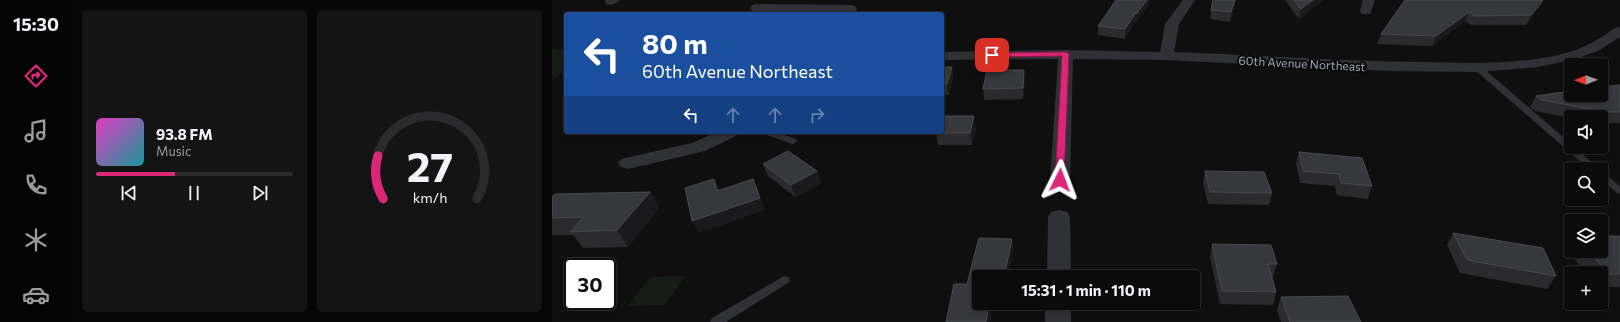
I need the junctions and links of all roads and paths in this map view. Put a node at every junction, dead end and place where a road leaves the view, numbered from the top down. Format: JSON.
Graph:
{"nodes":[{"id":1,"x":1189,"y":0,"type":"edge"},
{"id":2,"x":756,"y":8,"type":"dead end"},
{"id":3,"x":852,"y":8,"type":"edge"},
{"id":4,"x":1620,"y":31,"type":"edge"},
{"id":5,"x":1066,"y":54,"type":"junction"},
{"id":6,"x":944,"y":56,"type":"edge"},
{"id":7,"x":1166,"y":56,"type":"junction"},
{"id":8,"x":1478,"y":68,"type":"junction"},
{"id":9,"x":725,"y":134,"type":"edge"},
{"id":10,"x":773,"y":134,"type":"edge"},
{"id":11,"x":793,"y":141,"type":"dead end"},
{"id":12,"x":1586,"y":162,"type":"edge"},
{"id":13,"x":628,"y":163,"type":"dead end"},
{"id":14,"x":1060,"y":180,"type":"dead end"},
{"id":15,"x":1608,"y":181,"type":"edge"},
{"id":16,"x":1620,"y":191,"type":"edge"},
{"id":17,"x":1059,"y":217,"type":"dead end"},
{"id":18,"x":1059,"y":270,"type":"edge"},
{"id":19,"x":784,"y":280,"type":"dead end"},
{"id":20,"x":1058,"y":310,"type":"edge"},
{"id":21,"x":716,"y":322,"type":"edge"},
{"id":22,"x":1058,"y":322,"type":"edge"}],
"edges":[{"from":1,"to":7,"type":"street"},
{"from":2,"to":3,"type":"street"},
{"from":4,"to":8,"type":"street","name":"60th Avenue Northeast"},
{"from":5,"to":6,"type":"street","name":"60th Avenue Northeast"},
{"from":5,"to":7,"type":"street","name":"60th Avenue Northeast"},
{"from":5,"to":14,"type":"street"},
{"from":7,"to":8,"type":"street","name":"60th Avenue Northeast"},
{"from":8,"to":12,"type":"lane"},
{"from":9,"to":13,"type":"street"},
{"from":10,"to":11,"type":"lane"},
{"from":15,"to":16,"type":"lane"},
{"from":17,"to":18,"type":"street"},
{"from":19,"to":21,"type":"lane"},
{"from":20,"to":22,"type":"street"}]}
